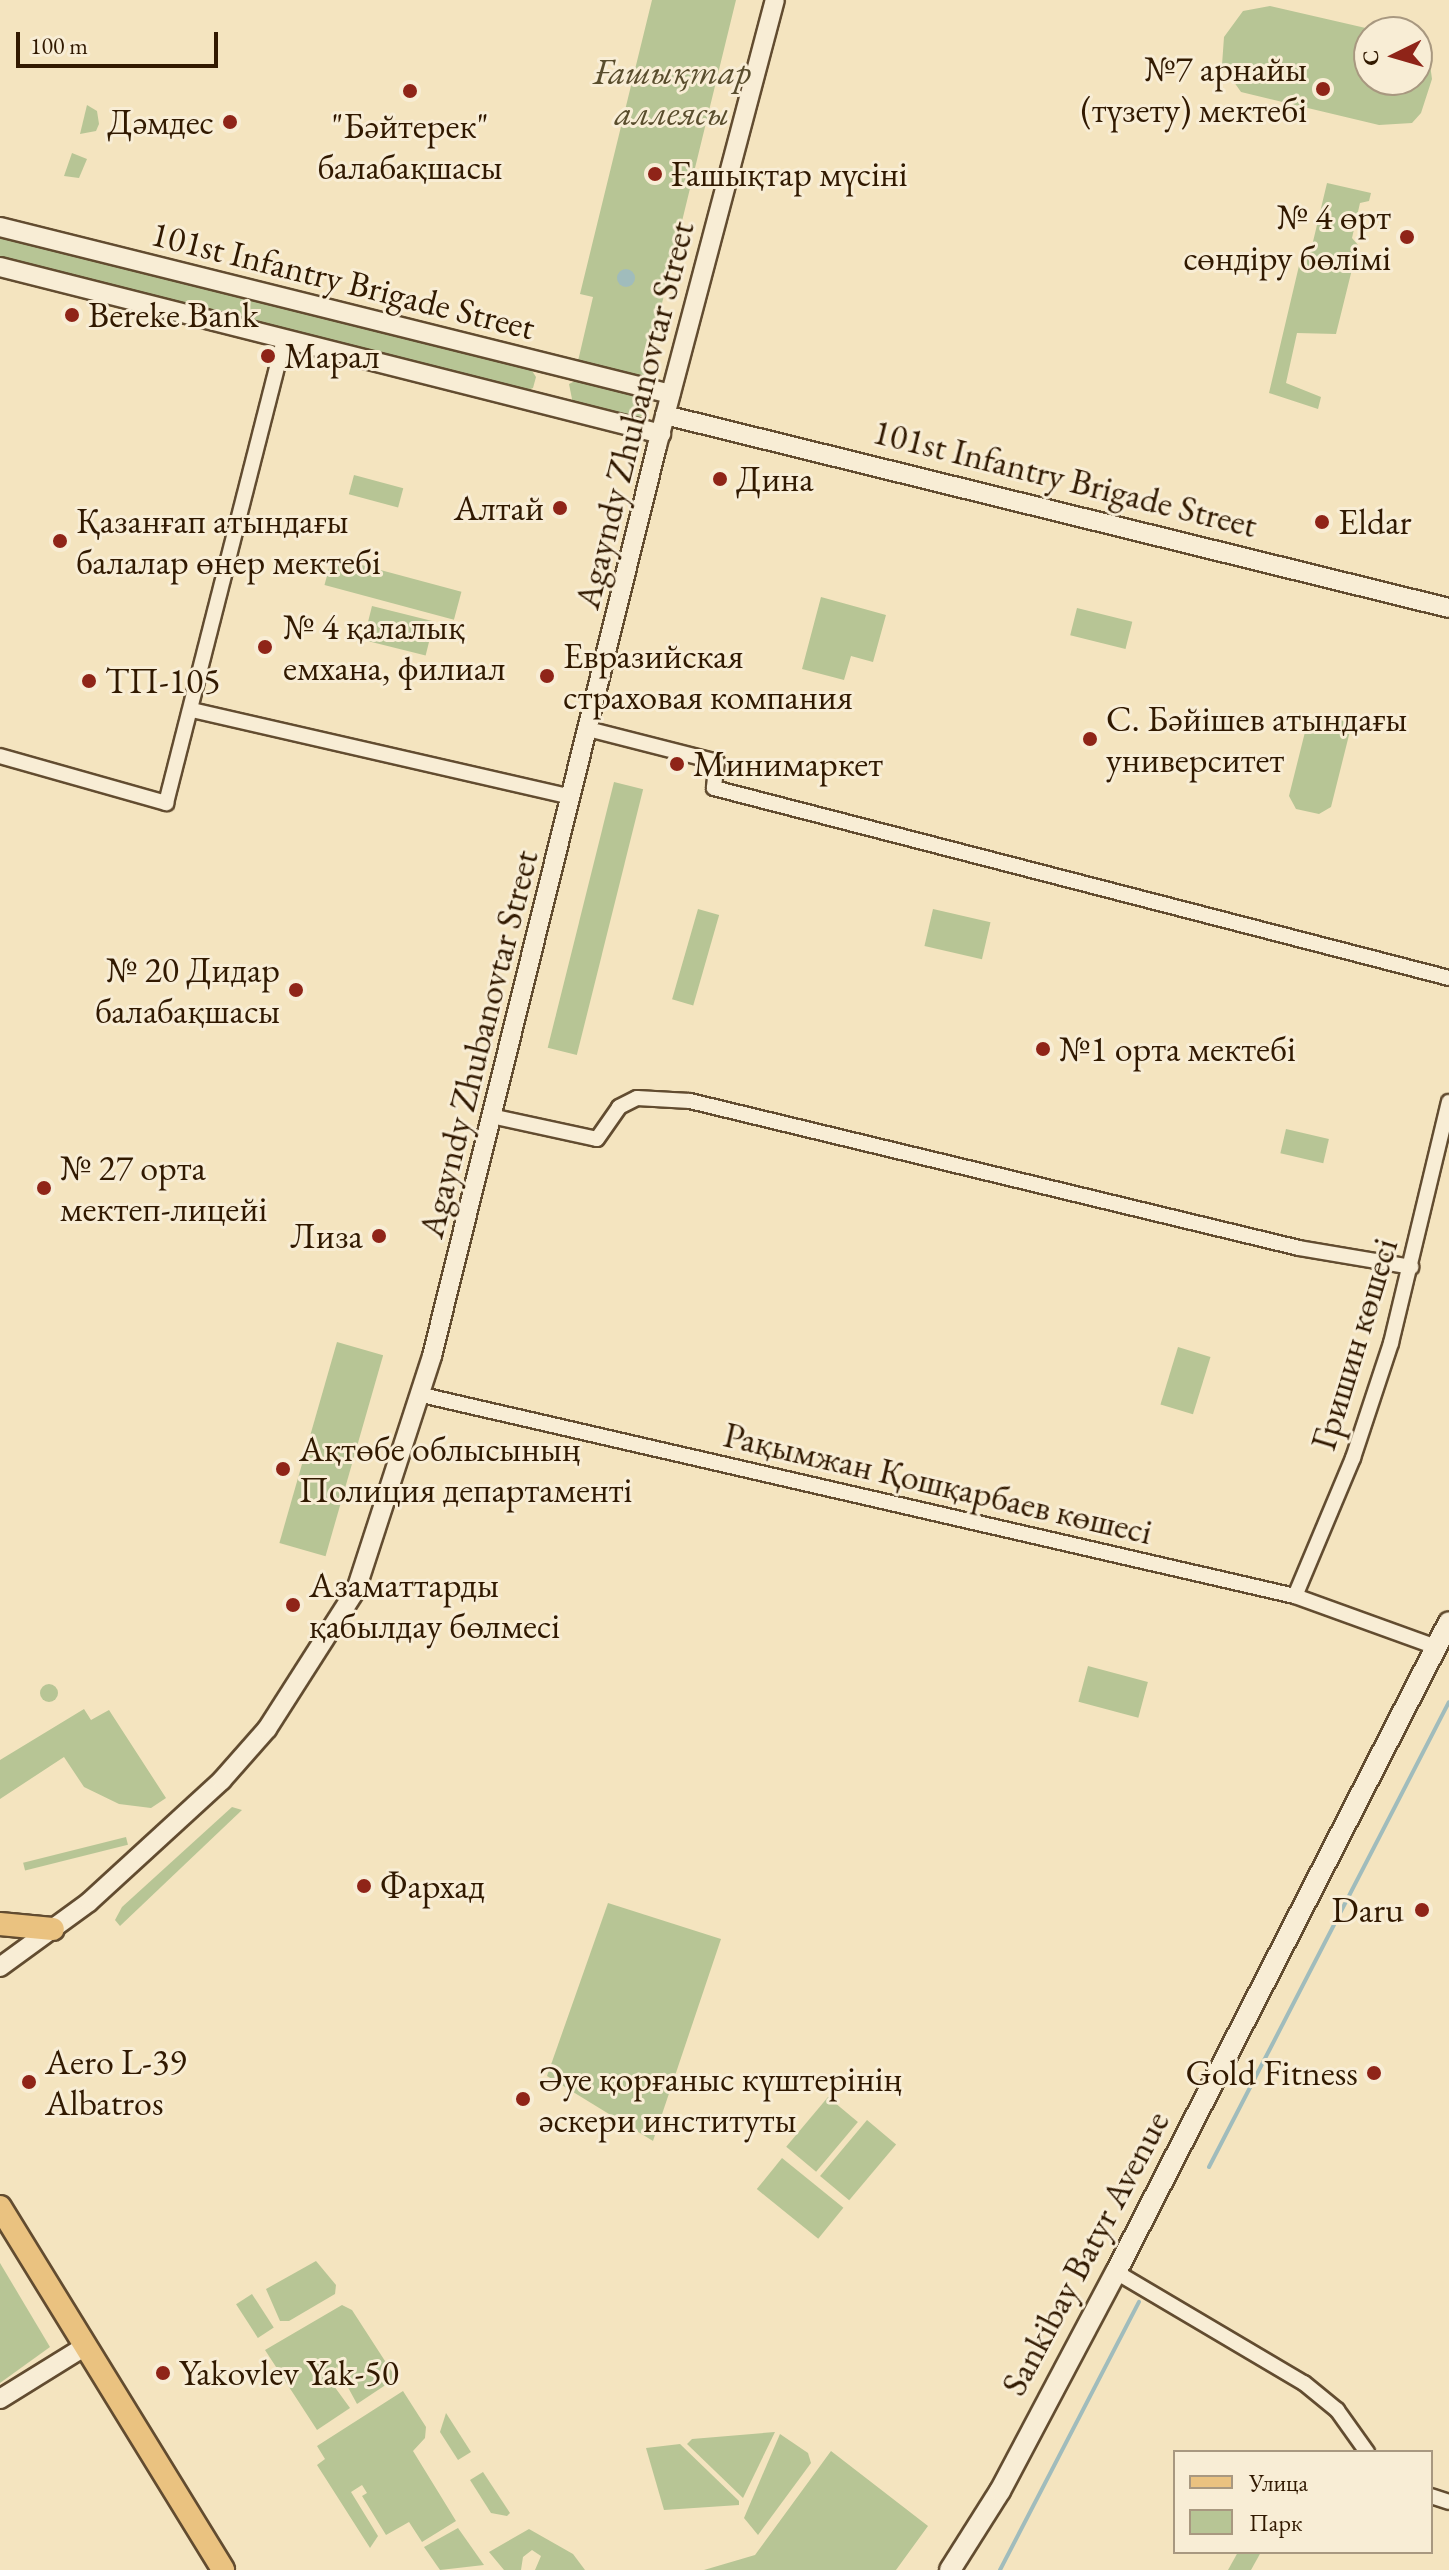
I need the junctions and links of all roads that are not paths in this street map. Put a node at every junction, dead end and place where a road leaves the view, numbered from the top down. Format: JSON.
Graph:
{"nodes":[{"id":1,"x":775,"y":0,"type":"edge"},
{"id":2,"x":0,"y":227,"type":"edge"},
{"id":3,"x":0,"y":267,"type":"edge"},
{"id":4,"x":284,"y":339,"type":"junction"},
{"id":5,"x":671,"y":394,"type":"junction"},
{"id":6,"x":665,"y":415,"type":"junction"},
{"id":7,"x":661,"y":434,"type":"junction"},
{"id":8,"x":1449,"y":608,"type":"edge"},
{"id":9,"x":192,"y":710,"type":"junction"},
{"id":10,"x":588,"y":729,"type":"junction"},
{"id":11,"x":0,"y":756,"type":"edge"},
{"id":12,"x":571,"y":797,"type":"junction"},
{"id":13,"x":1449,"y":978,"type":"edge"},
{"id":14,"x":1449,"y":1102,"type":"edge"},
{"id":15,"x":491,"y":1116,"type":"junction"},
{"id":16,"x":1411,"y":1267,"type":"junction"},
{"id":17,"x":422,"y":1395,"type":"junction"},
{"id":18,"x":1295,"y":1596,"type":"junction"},
{"id":19,"x":1449,"y":1622,"type":"edge"},
{"id":20,"x":1436,"y":1647,"type":"junction"},
{"id":21,"x":0,"y":1924,"type":"edge"},
{"id":22,"x":53,"y":1929,"type":"junction"},
{"id":23,"x":0,"y":1967,"type":"edge"},
{"id":24,"x":0,"y":2207,"type":"edge"},
{"id":25,"x":1116,"y":2272,"type":"junction"},
{"id":26,"x":84,"y":2347,"type":"junction"},
{"id":27,"x":0,"y":2399,"type":"edge"},
{"id":28,"x":1366,"y":2450,"type":"edge"},
{"id":29,"x":223,"y":2570,"type":"edge"},
{"id":30,"x":950,"y":2570,"type":"edge"}],
"edges":[{"from":1,"to":5,"type":"street","name":"Agayndy Zhubanovtar Street"},
{"from":2,"to":5,"type":"street","name":"101st Infantry Brigade Street"},
{"from":3,"to":4,"type":"street","name":"101st Infantry Brigade Street"},
{"from":4,"to":7,"type":"street","name":"101st Infantry Brigade Street"},
{"from":4,"to":9,"type":"street"},
{"from":5,"to":6,"type":"street","name":"Agayndy Zhubanovtar Street"},
{"from":6,"to":7,"type":"street","name":"Agayndy Zhubanovtar Street"},
{"from":6,"to":8,"type":"street","name":"101st Infantry Brigade Street"},
{"from":7,"to":10,"type":"street","name":"Agayndy Zhubanovtar Street"},
{"from":9,"to":11,"type":"street"},
{"from":9,"to":12,"type":"street"},
{"from":10,"to":12,"type":"street","name":"Agayndy Zhubanovtar Street"},
{"from":10,"to":13,"type":"street"},
{"from":12,"to":15,"type":"street","name":"Agayndy Zhubanovtar Street"},
{"from":14,"to":16,"type":"street","name":"Гришин көшесі"},
{"from":15,"to":16,"type":"street"},
{"from":15,"to":17,"type":"street","name":"Agayndy Zhubanovtar Street"},
{"from":16,"to":18,"type":"street","name":"Гришин көшесі"},
{"from":17,"to":18,"type":"street","name":"Рақымжан Қошқарбаев көшесі"},
{"from":17,"to":22,"type":"street","name":"Agayndy Zhubanovtar Street"},
{"from":18,"to":20,"type":"street","name":"Рақымжан Қошқарбаев көшесі"},
{"from":19,"to":20,"type":"main road","name":"Sankibay Batyr Avenue"},
{"from":20,"to":25,"type":"main road","name":"Sankibay Batyr Avenue"},
{"from":21,"to":22,"type":"main road"},
{"from":22,"to":23,"type":"street","name":"Agayndy Zhubanovtar Street"},
{"from":24,"to":26,"type":"main road"},
{"from":25,"to":28,"type":"street"},
{"from":25,"to":30,"type":"main road","name":"Sankibay Batyr Avenue"},
{"from":26,"to":27,"type":"street"},
{"from":26,"to":29,"type":"main road"}]}
